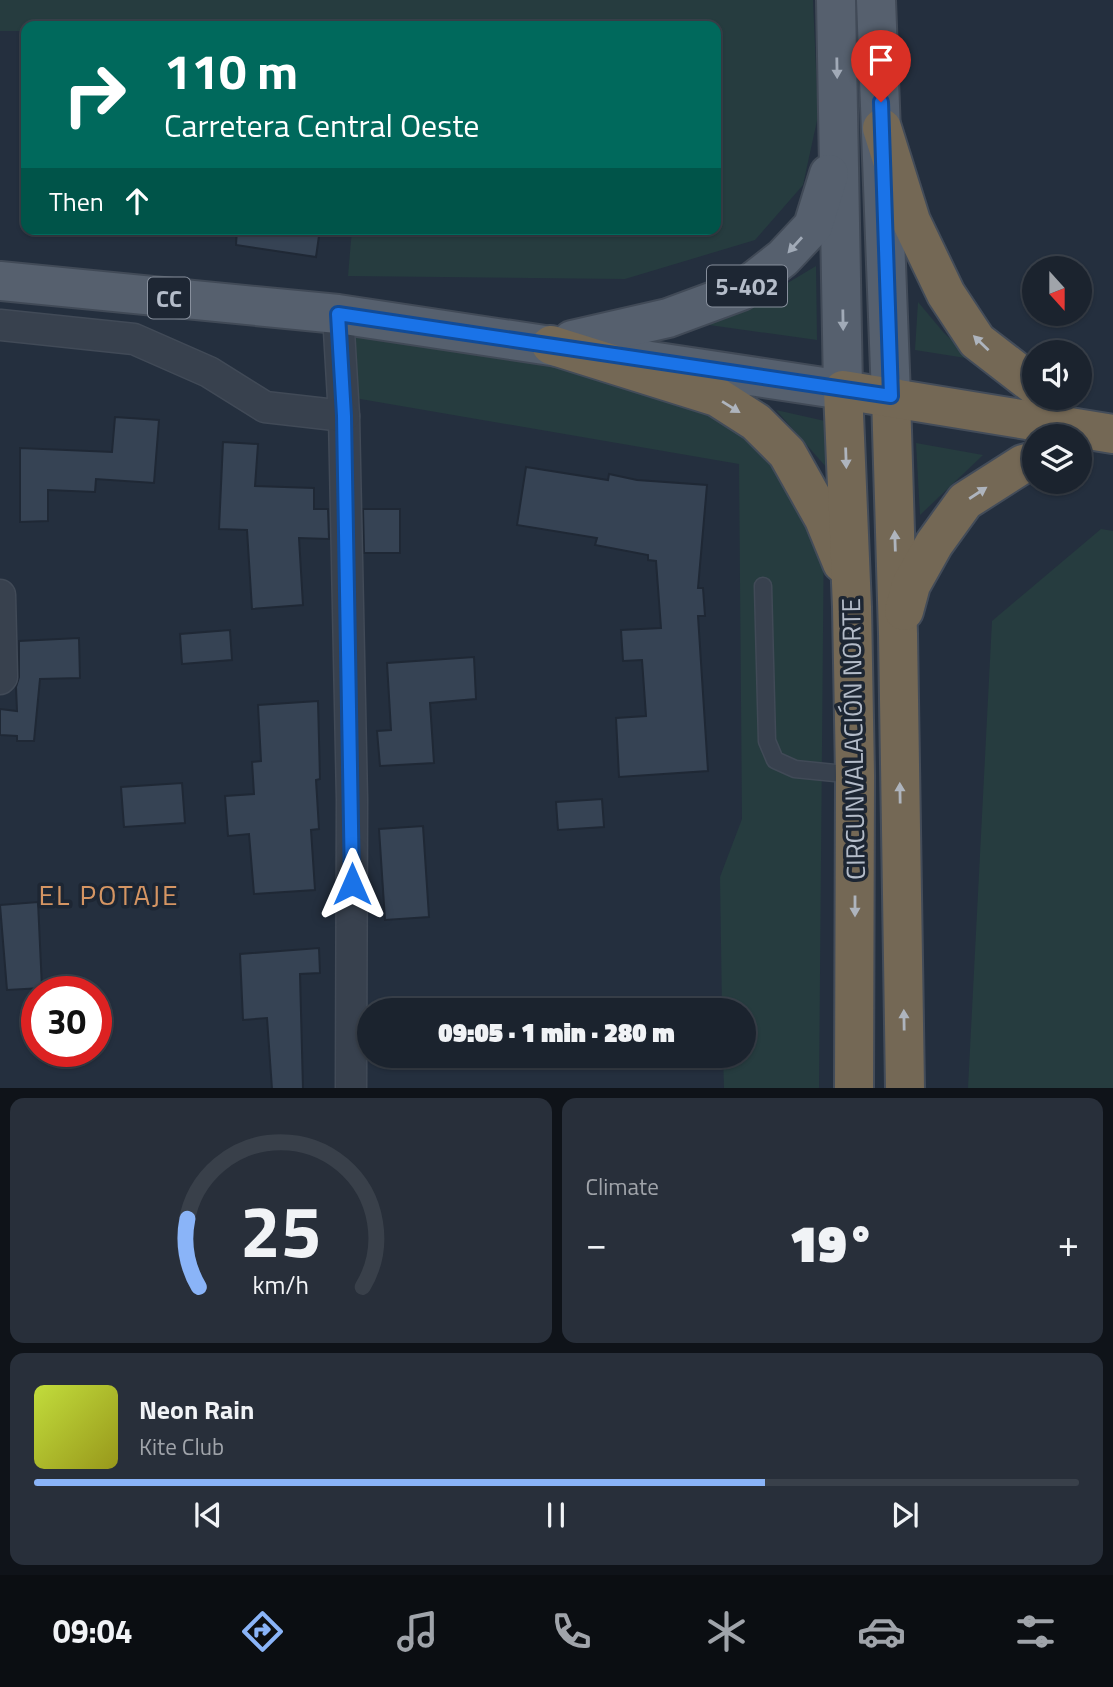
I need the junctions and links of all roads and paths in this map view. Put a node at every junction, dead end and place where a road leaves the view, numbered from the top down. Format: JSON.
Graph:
{"nodes":[{"id":1,"x":836,"y":0,"type":"edge"},
{"id":2,"x":876,"y":0,"type":"edge"},
{"id":3,"x":838,"y":113,"type":"junction"},
{"id":4,"x":882,"y":128,"type":"junction"},
{"id":5,"x":0,"y":281,"type":"edge"},
{"id":6,"x":338,"y":314,"type":"junction"},
{"id":7,"x":0,"y":325,"type":"edge"},
{"id":8,"x":551,"y":345,"type":"junction"},
{"id":9,"x":1022,"y":376,"type":"edge"},
{"id":10,"x":844,"y":390,"type":"junction"},
{"id":11,"x":891,"y":396,"type":"junction"},
{"id":12,"x":1084,"y":410,"type":"edge"},
{"id":13,"x":344,"y":416,"type":"junction"},
{"id":14,"x":1113,"y":425,"type":"edge"},
{"id":15,"x":1113,"y":434,"type":"edge"},
{"id":16,"x":1113,"y":443,"type":"edge"},
{"id":17,"x":1092,"y":447,"type":"edge"},
{"id":18,"x":1022,"y":465,"type":"edge"},
{"id":19,"x":763,"y":586,"type":"dead end"},
{"id":20,"x":0,"y":595,"type":"edge"},
{"id":21,"x":852,"y":607,"type":"junction"},
{"id":22,"x":898,"y":634,"type":"junction"},
{"id":23,"x":0,"y":679,"type":"edge"},
{"id":24,"x":855,"y":775,"type":"junction"},
{"id":25,"x":351,"y":1088,"type":"edge"},
{"id":26,"x":854,"y":1088,"type":"edge"},
{"id":27,"x":905,"y":1088,"type":"edge"}],
"edges":[{"from":1,"to":3,"type":"main road","one_way":true},
{"from":2,"to":4,"type":"main road"},
{"from":3,"to":8,"type":"main road","number":"5-402","one_way":true},
{"from":3,"to":10,"type":"main road","one_way":true},
{"from":9,"to":4,"type":"highway","one_way":true},
{"from":4,"to":11,"type":"main road"},
{"from":5,"to":6,"type":"main road","number":"CC"},
{"from":6,"to":8,"type":"main road","number":"CC"},
{"from":6,"to":13,"type":"street"},
{"from":7,"to":13,"type":"street"},
{"from":8,"to":10,"type":"main road","number":"CC"},
{"from":8,"to":21,"type":"highway","one_way":true},
{"from":10,"to":11,"type":"highway","number":"CC"},
{"from":10,"to":21,"type":"highway","name":"CIRCUNVALACIÓN NORTE","one_way":true},
{"from":11,"to":15,"type":"highway","number":"CC"},
{"from":22,"to":11,"type":"highway","name":"CIRCUNVALACIÓN NORTE","one_way":true},
{"from":12,"to":14,"type":"highway"},
{"from":13,"to":25,"type":"street"},
{"from":16,"to":17,"type":"highway"},
{"from":22,"to":18,"type":"highway","one_way":true},
{"from":19,"to":24,"type":"lane"},
{"from":20,"to":23,"type":"street"},
{"from":21,"to":24,"type":"highway","name":"CIRCUNVALACIÓN NORTE"},
{"from":27,"to":22,"type":"highway","name":"CIRCUNVALACIÓN NORTE","one_way":true},
{"from":24,"to":26,"type":"highway","name":"CIRCUNVALACIÓN NORTE","one_way":true}]}
